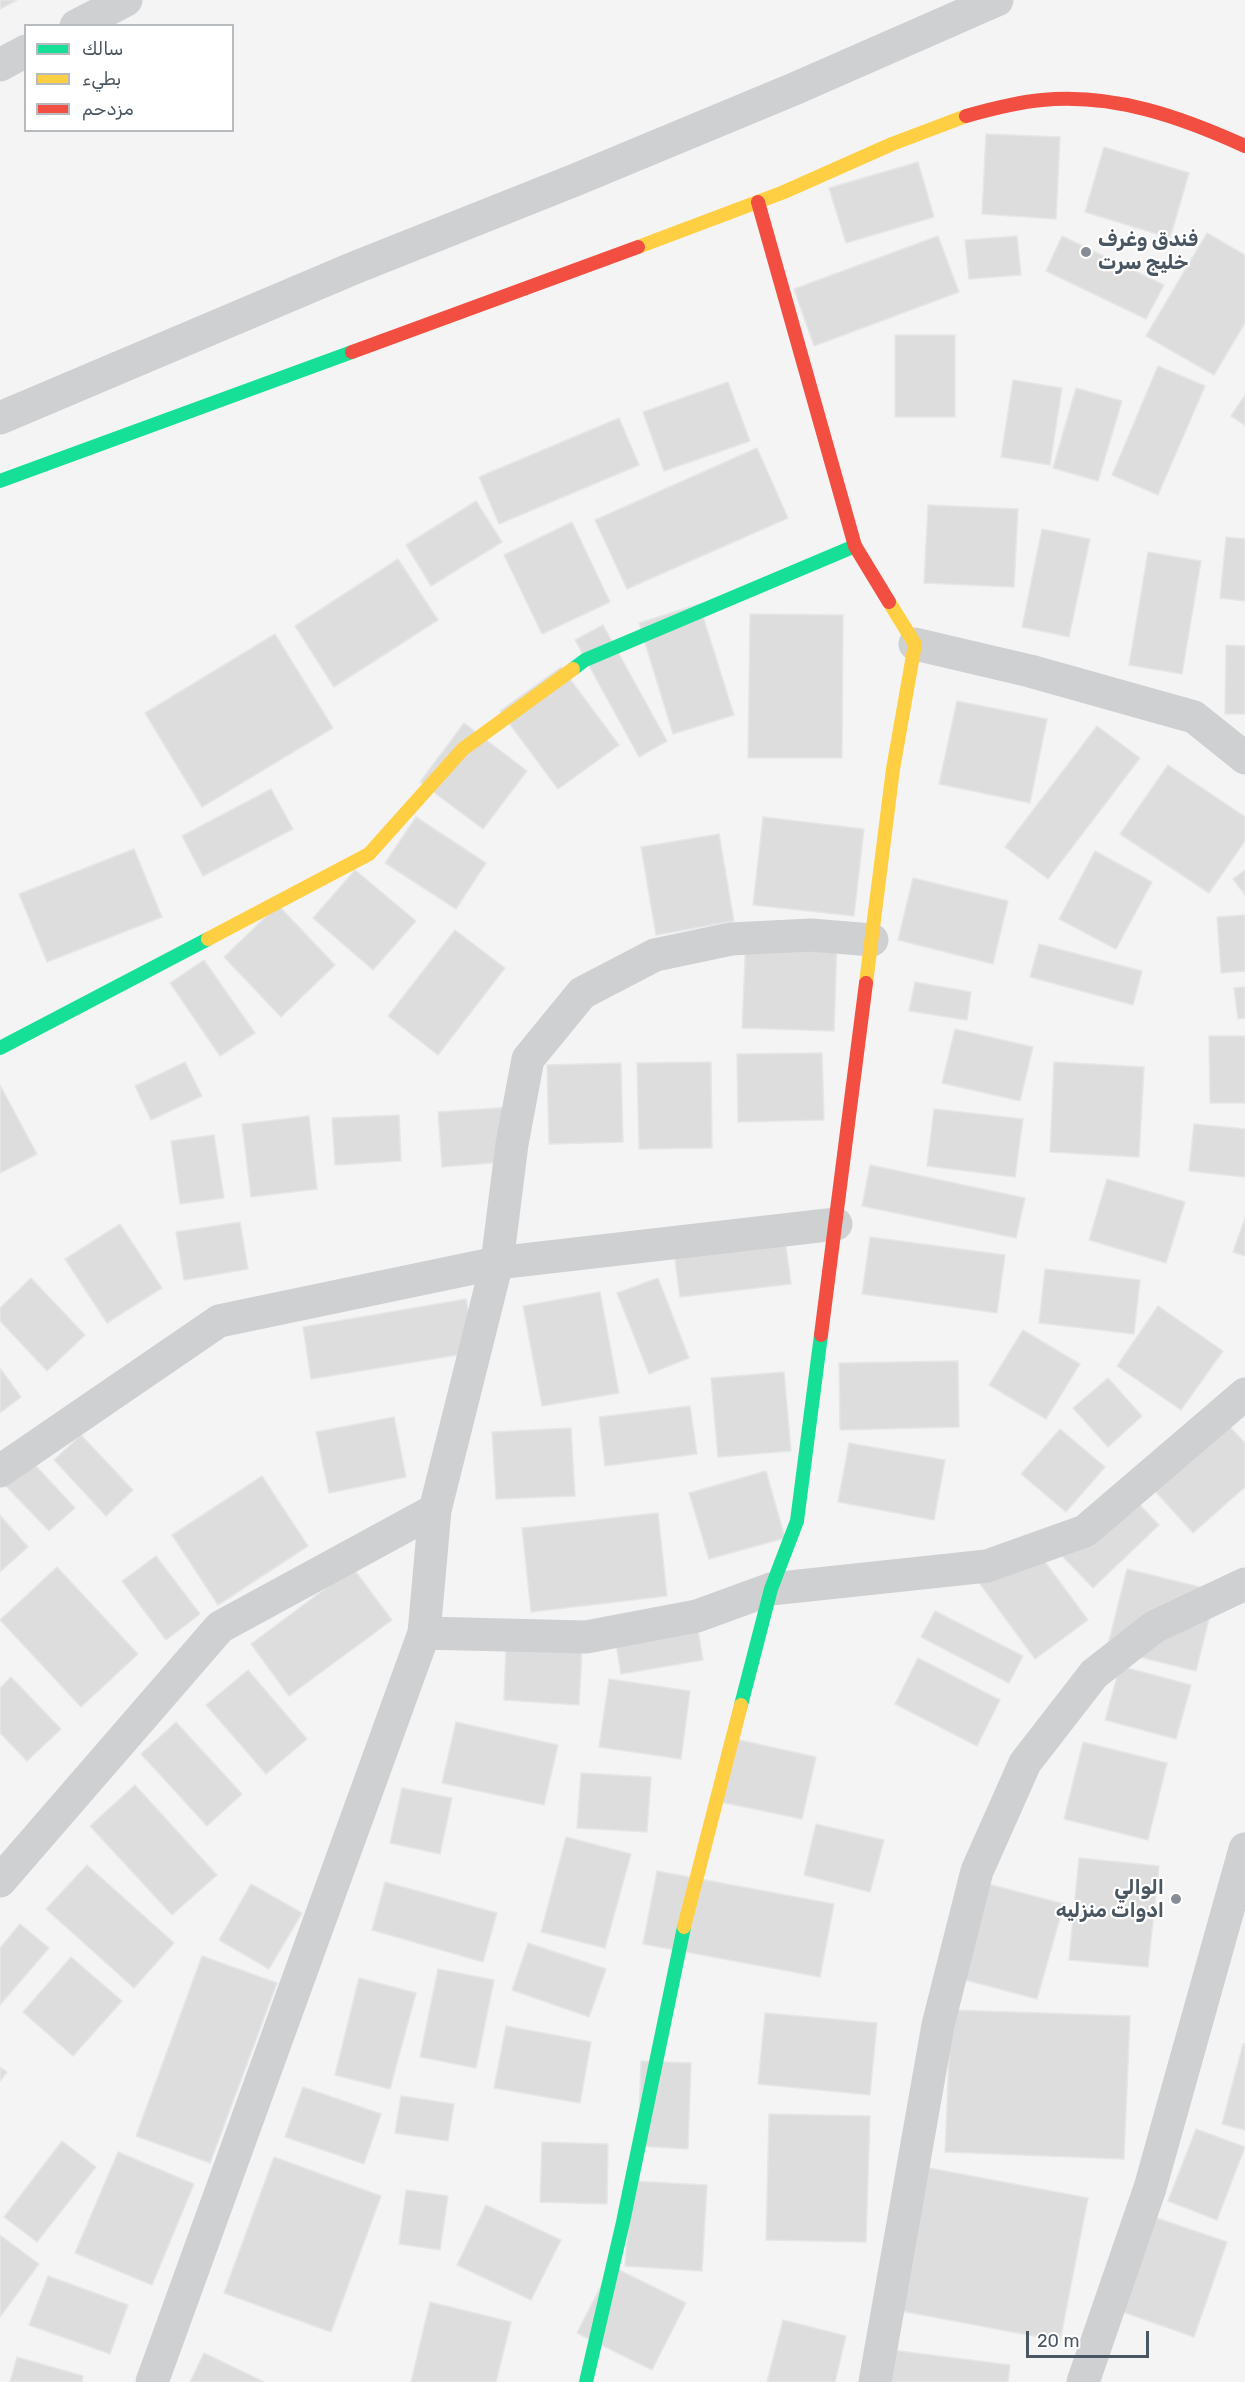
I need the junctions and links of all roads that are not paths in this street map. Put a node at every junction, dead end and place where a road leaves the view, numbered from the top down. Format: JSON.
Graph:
{"nodes":[{"id":1,"x":126,"y":0,"type":"edge"},
{"id":2,"x":997,"y":0,"type":"edge"},
{"id":3,"x":80,"y":24,"type":"edge"},
{"id":4,"x":24,"y":52,"type":"edge"},
{"id":5,"x":0,"y":64,"type":"edge"},
{"id":6,"x":1245,"y":146,"type":"edge"},
{"id":7,"x":758,"y":202,"type":"junction"},
{"id":8,"x":0,"y":418,"type":"edge"},
{"id":9,"x":0,"y":481,"type":"edge"},
{"id":10,"x":855,"y":546,"type":"junction"},
{"id":11,"x":915,"y":644,"type":"junction"},
{"id":12,"x":1245,"y":758,"type":"edge"},
{"id":13,"x":872,"y":940,"type":"junction"},
{"id":14,"x":0,"y":1048,"type":"edge"},
{"id":15,"x":836,"y":1224,"type":"junction"},
{"id":16,"x":497,"y":1263,"type":"junction"},
{"id":17,"x":1245,"y":1394,"type":"edge"},
{"id":18,"x":0,"y":1471,"type":"edge"},
{"id":19,"x":435,"y":1510,"type":"junction"},
{"id":20,"x":1245,"y":1584,"type":"edge"},
{"id":21,"x":771,"y":1589,"type":"junction"},
{"id":22,"x":424,"y":1633,"type":"junction"},
{"id":23,"x":1245,"y":1849,"type":"edge"},
{"id":24,"x":0,"y":1881,"type":"edge"},
{"id":25,"x":152,"y":2382,"type":"edge"},
{"id":26,"x":585,"y":2382,"type":"edge"},
{"id":27,"x":875,"y":2382,"type":"edge"},
{"id":28,"x":1083,"y":2382,"type":"edge"}],
"edges":[{"from":1,"to":3,"type":"street"},
{"from":2,"to":8,"type":"street"},
{"from":4,"to":5,"type":"street"},
{"from":6,"to":7,"type":"street"},
{"from":7,"to":9,"type":"street"},
{"from":7,"to":10,"type":"street"},
{"from":10,"to":11,"type":"street"},
{"from":10,"to":14,"type":"street"},
{"from":11,"to":12,"type":"street"},
{"from":11,"to":13,"type":"street"},
{"from":13,"to":15,"type":"street"},
{"from":13,"to":16,"type":"street"},
{"from":15,"to":16,"type":"street"},
{"from":15,"to":21,"type":"street"},
{"from":16,"to":18,"type":"street"},
{"from":16,"to":19,"type":"street"},
{"from":17,"to":21,"type":"street"},
{"from":19,"to":22,"type":"street"},
{"from":19,"to":24,"type":"street"},
{"from":20,"to":27,"type":"street"},
{"from":21,"to":22,"type":"street"},
{"from":21,"to":26,"type":"street"},
{"from":22,"to":25,"type":"street"},
{"from":23,"to":28,"type":"street"}]}
